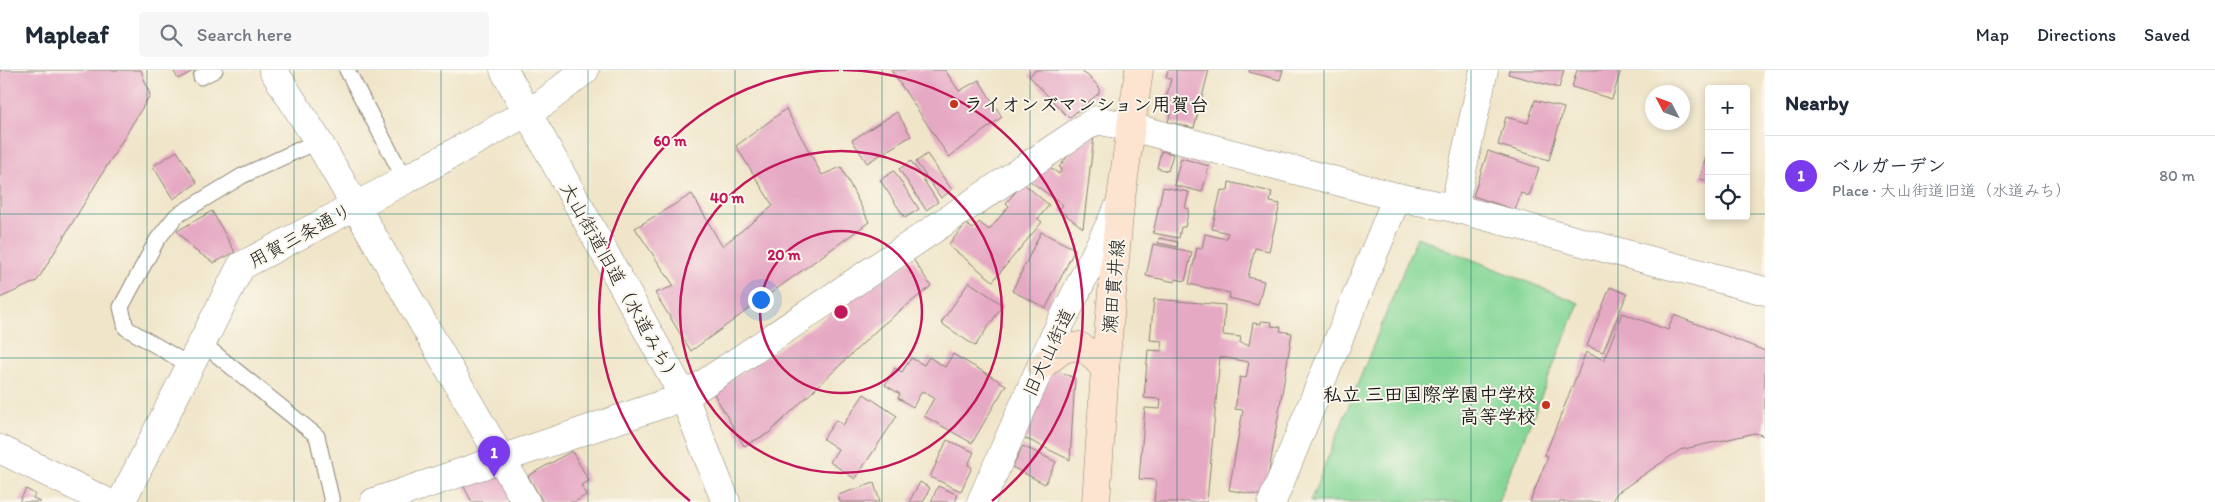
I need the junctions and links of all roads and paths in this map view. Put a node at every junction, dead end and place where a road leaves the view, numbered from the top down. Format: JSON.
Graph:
{"nodes":[{"id":1,"x":215,"y":70,"type":"edge"},
{"id":2,"x":273,"y":70,"type":"edge"},
{"id":3,"x":346,"y":70,"type":"edge"},
{"id":4,"x":504,"y":70,"type":"edge"},
{"id":5,"x":585,"y":70,"type":"edge"},
{"id":6,"x":1139,"y":70,"type":"edge"},
{"id":7,"x":1484,"y":70,"type":"edge"},
{"id":8,"x":201,"y":77,"type":"dead end"},
{"id":9,"x":526,"y":113,"type":"junction"},
{"id":10,"x":1131,"y":127,"type":"junction"},
{"id":11,"x":318,"y":141,"type":"junction"},
{"id":12,"x":405,"y":180,"type":"junction"},
{"id":13,"x":1397,"y":197,"type":"junction"},
{"id":14,"x":1120,"y":205,"type":"junction"},
{"id":15,"x":355,"y":206,"type":"junction"},
{"id":16,"x":1454,"y":208,"type":"junction"},
{"id":17,"x":1765,"y":291,"type":"edge"},
{"id":18,"x":196,"y":355,"type":"junction"},
{"id":19,"x":1041,"y":366,"type":"junction"},
{"id":20,"x":1105,"y":369,"type":"junction"},
{"id":21,"x":684,"y":397,"type":"junction"},
{"id":22,"x":0,"y":449,"type":"edge"},
{"id":23,"x":501,"y":459,"type":"junction"},
{"id":24,"x":107,"y":502,"type":"edge"},
{"id":25,"x":121,"y":502,"type":"edge"},
{"id":26,"x":332,"y":502,"type":"edge"},
{"id":27,"x":374,"y":502,"type":"edge"},
{"id":28,"x":526,"y":502,"type":"edge"},
{"id":29,"x":726,"y":502,"type":"edge"},
{"id":30,"x":981,"y":502,"type":"edge"},
{"id":31,"x":1096,"y":502,"type":"edge"},
{"id":32,"x":1272,"y":502,"type":"edge"}],
"edges":[{"from":1,"to":8,"type":"lane"},
{"from":2,"to":11,"type":"street"},
{"from":3,"to":12,"type":"lane"},
{"from":4,"to":9,"type":"street","name":"大山街道旧道（水道みち）"},
{"from":5,"to":9,"type":"street","name":"用賀三条通り"},
{"from":6,"to":10,"type":"main road","name":"瀬田貫井線"},
{"from":7,"to":16,"type":"street"},
{"from":9,"to":12,"type":"street","name":"用賀三条通り"},
{"from":9,"to":21,"type":"street","name":"大山街道旧道（水道みち）"},
{"from":10,"to":13,"type":"street"},
{"from":10,"to":14,"type":"main road","name":"瀬田貫井線"},
{"from":10,"to":21,"type":"street"},
{"from":11,"to":15,"type":"street"},
{"from":11,"to":18,"type":"lane"},
{"from":12,"to":15,"type":"street","name":"用賀三条通り"},
{"from":13,"to":16,"type":"street"},
{"from":13,"to":32,"type":"street"},
{"from":14,"to":19,"type":"street","name":"旧大山街道"},
{"from":14,"to":20,"type":"main road","name":"瀬田貫井線"},
{"from":15,"to":18,"type":"street","name":"用賀三条通り"},
{"from":15,"to":23,"type":"street"},
{"from":16,"to":17,"type":"street"},
{"from":18,"to":25,"type":"street","name":"用賀三条通り"},
{"from":18,"to":26,"type":"lane"},
{"from":19,"to":20,"type":"main road"},
{"from":19,"to":30,"type":"street","name":"旧大山街道"},
{"from":20,"to":31,"type":"main road","name":"瀬田貫井線"},
{"from":21,"to":23,"type":"street"},
{"from":21,"to":29,"type":"street","name":"大山街道旧道（水道みち）"},
{"from":22,"to":24,"type":"street"},
{"from":23,"to":27,"type":"street"},
{"from":23,"to":28,"type":"street"}]}
